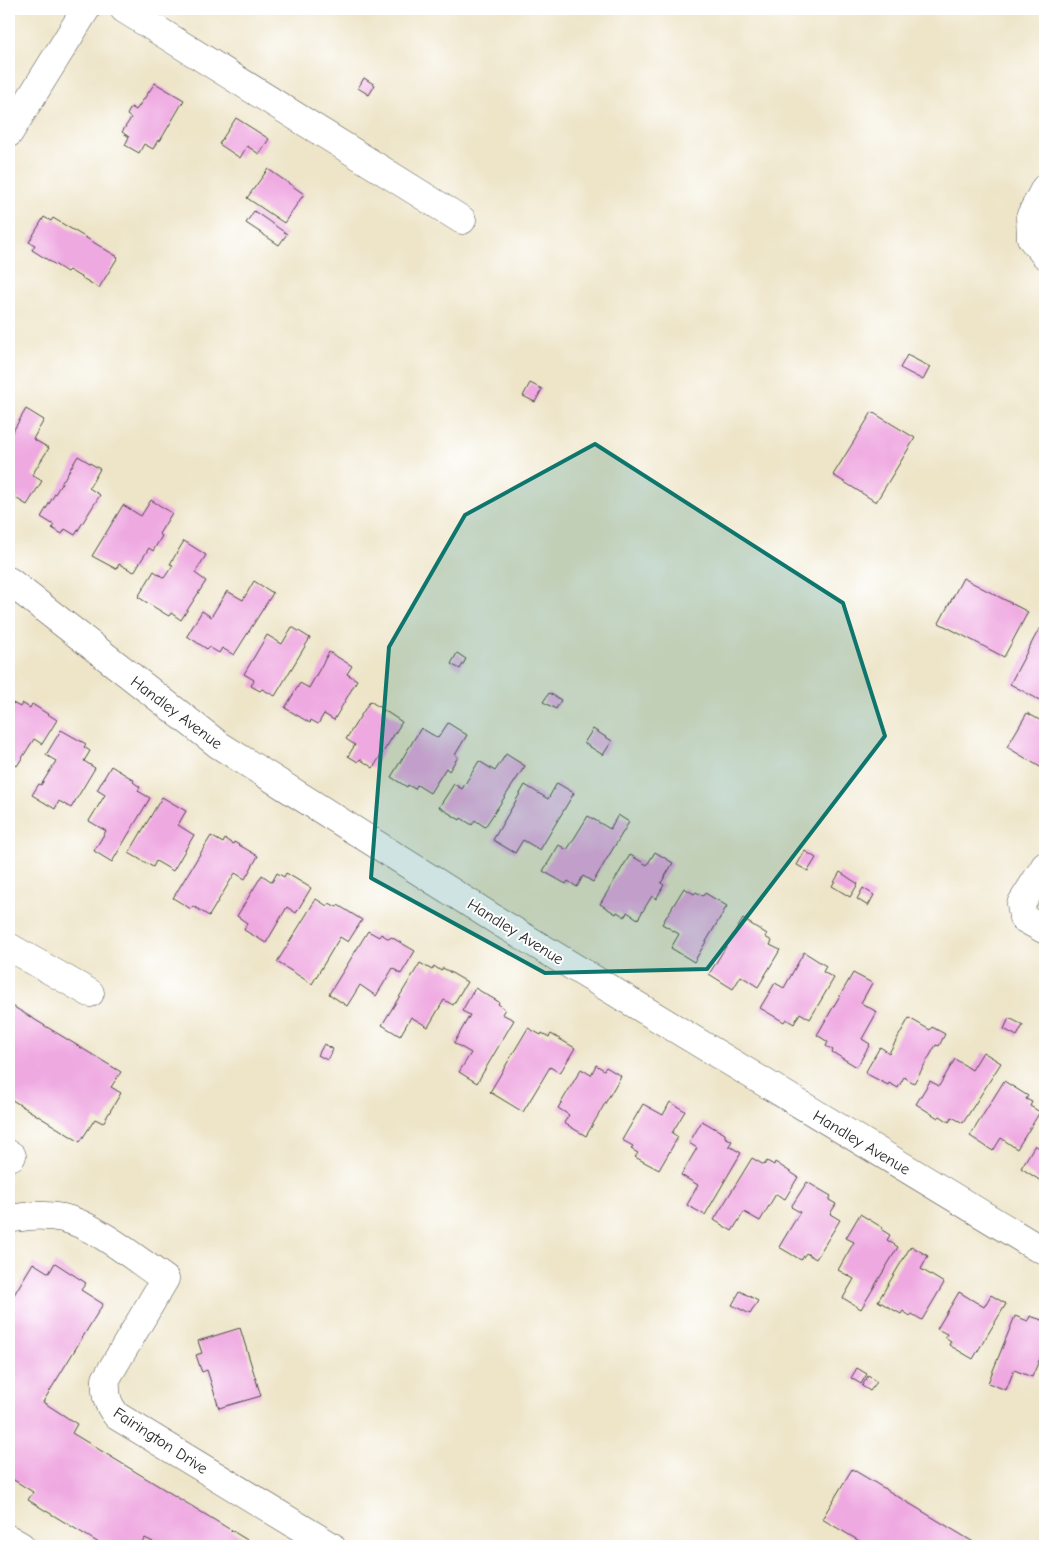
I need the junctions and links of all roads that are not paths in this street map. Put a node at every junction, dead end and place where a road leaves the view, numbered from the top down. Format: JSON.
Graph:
{"nodes":[{"id":1,"x":86,"y":9,"type":"edge"},
{"id":2,"x":124,"y":9,"type":"edge"},
{"id":3,"x":9,"y":133,"type":"edge"},
{"id":4,"x":1045,"y":188,"type":"edge"},
{"id":5,"x":462,"y":220,"type":"dead end"},
{"id":6,"x":1045,"y":255,"type":"edge"},
{"id":7,"x":14,"y":589,"type":"edge"},
{"id":8,"x":1045,"y":866,"type":"edge"},
{"id":9,"x":1045,"y":930,"type":"edge"},
{"id":10,"x":9,"y":947,"type":"edge"},
{"id":11,"x":90,"y":993,"type":"dead end"},
{"id":12,"x":9,"y":1219,"type":"edge"},
{"id":13,"x":1045,"y":1250,"type":"edge"},
{"id":14,"x":9,"y":1539,"type":"edge"},
{"id":15,"x":21,"y":1546,"type":"edge"},
{"id":16,"x":332,"y":1546,"type":"edge"}],
"edges":[{"from":1,"to":3,"type":"street"},
{"from":2,"to":5,"type":"street"},
{"from":4,"to":6,"type":"street"},
{"from":7,"to":13,"type":"street","name":"Handley Avenue"},
{"from":8,"to":9,"type":"street"},
{"from":10,"to":11,"type":"street"},
{"from":12,"to":16,"type":"street","name":"Fairington Drive"},
{"from":14,"to":15,"type":"street"}]}
